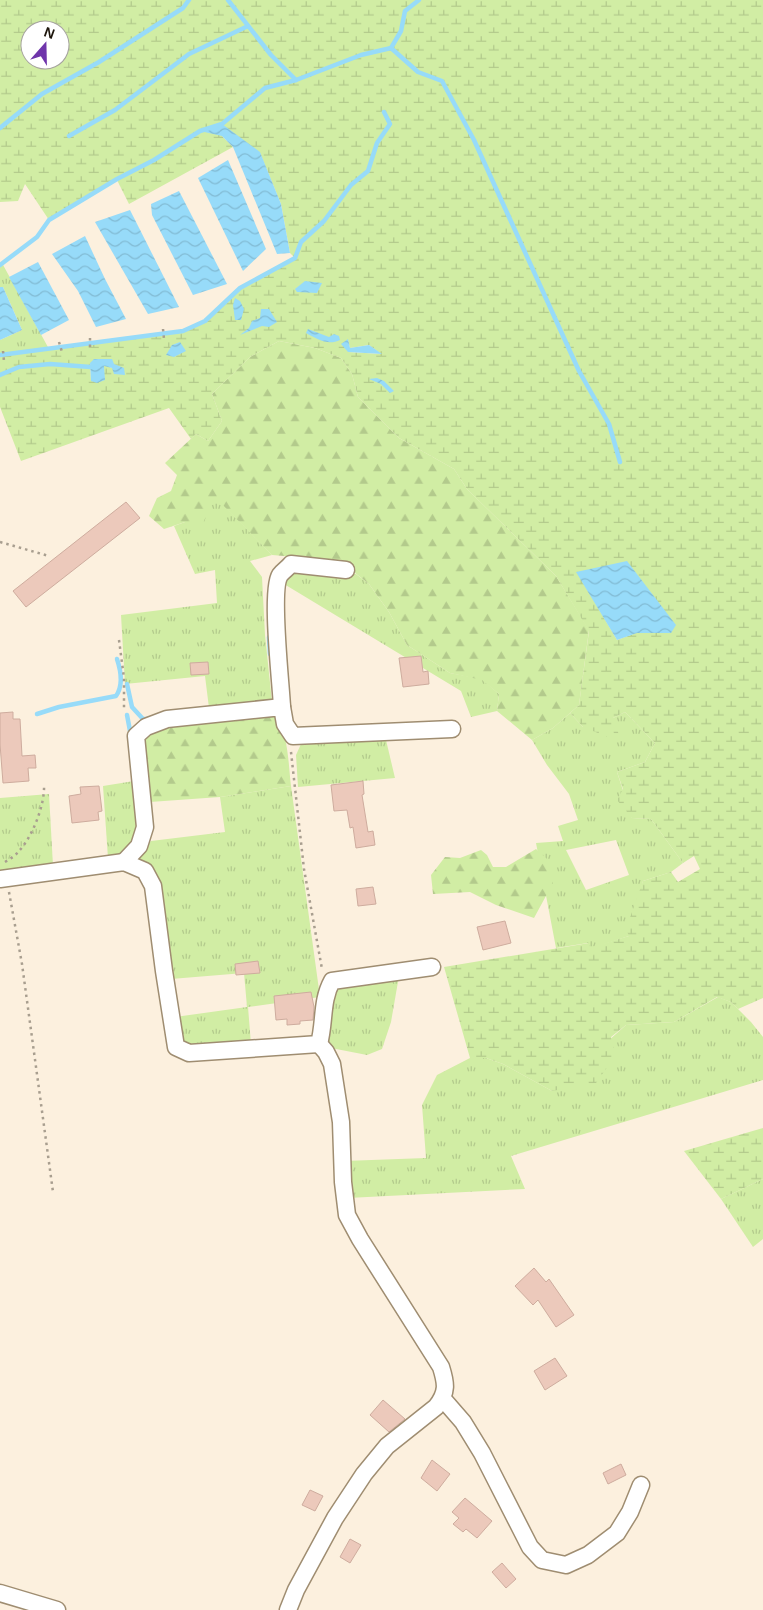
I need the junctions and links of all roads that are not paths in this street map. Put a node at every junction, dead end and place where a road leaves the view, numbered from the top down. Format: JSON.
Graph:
{"nodes":[{"id":1,"x":346,"y":570,"type":"dead end"},
{"id":2,"x":282,"y":707,"type":"junction"},
{"id":3,"x":452,"y":729,"type":"dead end"},
{"id":4,"x":124,"y":862,"type":"junction"},
{"id":5,"x":2,"y":875,"type":"edge"},
{"id":6,"x":432,"y":967,"type":"dead end"},
{"id":7,"x":319,"y":1044,"type":"junction"},
{"id":8,"x":443,"y":1399,"type":"junction"},
{"id":9,"x":641,"y":1484,"type":"dead end"},
{"id":10,"x":0,"y":1593,"type":"edge"},
{"id":11,"x":57,"y":1610,"type":"edge"},
{"id":12,"x":288,"y":1610,"type":"edge"}],
"edges":[{"from":1,"to":2,"type":"street"},
{"from":2,"to":3,"type":"street"},
{"from":2,"to":4,"type":"street"},
{"from":4,"to":5,"type":"street"},
{"from":4,"to":7,"type":"street"},
{"from":6,"to":7,"type":"street"},
{"from":7,"to":8,"type":"street"},
{"from":8,"to":9,"type":"street"},
{"from":8,"to":12,"type":"street"},
{"from":10,"to":11,"type":"street"}]}
